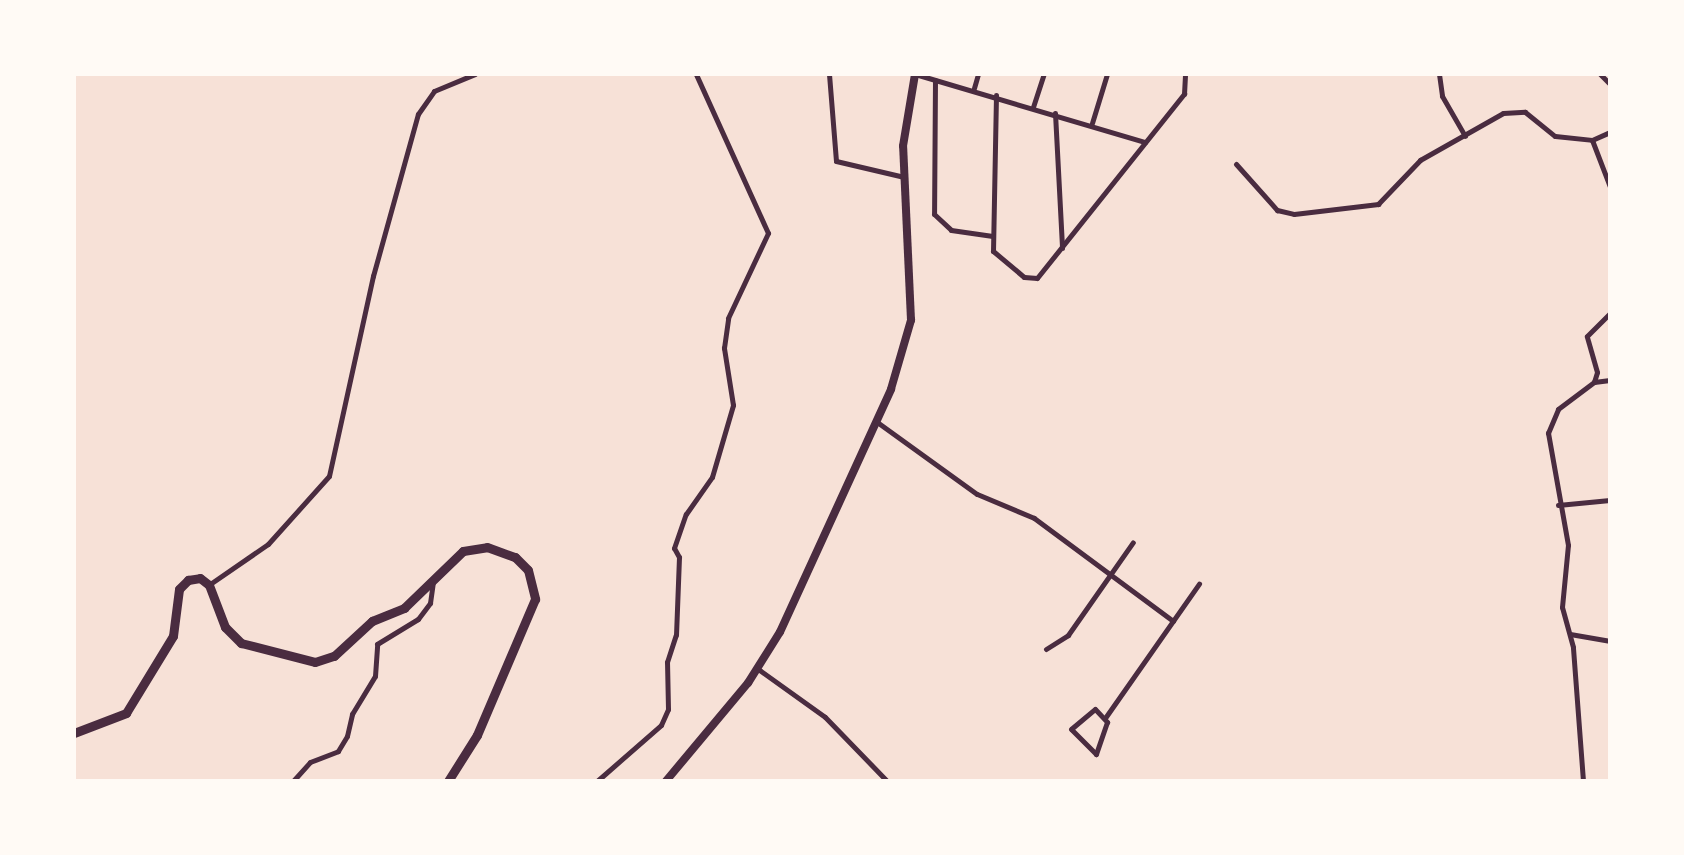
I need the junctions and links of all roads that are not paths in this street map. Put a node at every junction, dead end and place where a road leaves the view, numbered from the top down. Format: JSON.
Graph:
{"nodes":[{"id":1,"x":475,"y":74,"type":"edge"},
{"id":2,"x":696,"y":74,"type":"edge"},
{"id":3,"x":829,"y":74,"type":"edge"},
{"id":4,"x":915,"y":74,"type":"edge"},
{"id":5,"x":978,"y":74,"type":"edge"},
{"id":6,"x":1044,"y":74,"type":"edge"},
{"id":7,"x":1107,"y":74,"type":"edge"},
{"id":8,"x":1185,"y":74,"type":"edge"},
{"id":9,"x":1439,"y":74,"type":"edge"},
{"id":10,"x":1600,"y":74,"type":"edge"},
{"id":11,"x":935,"y":80,"type":"junction"},
{"id":12,"x":1610,"y":84,"type":"edge"},
{"id":13,"x":974,"y":88,"type":"junction"},
{"id":14,"x":996,"y":95,"type":"junction"},
{"id":15,"x":1033,"y":107,"type":"junction"},
{"id":16,"x":1055,"y":113,"type":"junction"},
{"id":17,"x":1092,"y":123,"type":"junction"},
{"id":18,"x":1610,"y":132,"type":"edge"},
{"id":19,"x":1465,"y":136,"type":"junction"},
{"id":20,"x":1592,"y":140,"type":"junction"},
{"id":21,"x":1145,"y":142,"type":"junction"},
{"id":22,"x":1236,"y":164,"type":"dead end"},
{"id":23,"x":904,"y":177,"type":"junction"},
{"id":24,"x":1610,"y":187,"type":"edge"},
{"id":25,"x":993,"y":236,"type":"junction"},
{"id":26,"x":1062,"y":249,"type":"junction"},
{"id":27,"x":1610,"y":313,"type":"edge"},
{"id":28,"x":1610,"y":380,"type":"edge"},
{"id":29,"x":1594,"y":382,"type":"junction"},
{"id":30,"x":877,"y":422,"type":"junction"},
{"id":31,"x":1610,"y":500,"type":"edge"},
{"id":32,"x":1558,"y":505,"type":"junction"},
{"id":33,"x":1133,"y":542,"type":"dead end"},
{"id":34,"x":1110,"y":573,"type":"junction"},
{"id":35,"x":432,"y":581,"type":"junction"},
{"id":36,"x":1199,"y":584,"type":"dead end"},
{"id":37,"x":209,"y":585,"type":"junction"},
{"id":38,"x":1173,"y":621,"type":"junction"},
{"id":39,"x":1570,"y":634,"type":"junction"},
{"id":40,"x":1610,"y":641,"type":"edge"},
{"id":41,"x":1046,"y":649,"type":"dead end"},
{"id":42,"x":757,"y":669,"type":"junction"},
{"id":43,"x":1105,"y":718,"type":"junction"},
{"id":44,"x":74,"y":733,"type":"edge"},
{"id":45,"x":293,"y":781,"type":"edge"},
{"id":46,"x":448,"y":781,"type":"edge"},
{"id":47,"x":597,"y":781,"type":"edge"},
{"id":48,"x":666,"y":781,"type":"edge"},
{"id":49,"x":887,"y":781,"type":"edge"},
{"id":50,"x":1583,"y":781,"type":"edge"}],
"edges":[{"from":1,"to":37,"type":"street"},
{"from":2,"to":47,"type":"street"},
{"from":3,"to":23,"type":"street"},
{"from":4,"to":11,"type":"street"},
{"from":4,"to":23,"type":"main road"},
{"from":5,"to":13,"type":"street"},
{"from":6,"to":15,"type":"street"},
{"from":7,"to":17,"type":"street"},
{"from":8,"to":21,"type":"street"},
{"from":9,"to":19,"type":"street"},
{"from":10,"to":12,"type":"street"},
{"from":11,"to":13,"type":"street"},
{"from":11,"to":25,"type":"street"},
{"from":13,"to":14,"type":"street"},
{"from":14,"to":15,"type":"street"},
{"from":14,"to":25,"type":"street"},
{"from":15,"to":16,"type":"street"},
{"from":16,"to":17,"type":"street"},
{"from":16,"to":26,"type":"street"},
{"from":17,"to":21,"type":"street"},
{"from":18,"to":20,"type":"street"},
{"from":19,"to":20,"type":"street"},
{"from":19,"to":22,"type":"street"},
{"from":20,"to":24,"type":"street"},
{"from":21,"to":26,"type":"street"},
{"from":23,"to":30,"type":"main road"},
{"from":25,"to":26,"type":"street"},
{"from":27,"to":29,"type":"street"},
{"from":28,"to":29,"type":"street"},
{"from":29,"to":32,"type":"street"},
{"from":30,"to":34,"type":"street"},
{"from":30,"to":42,"type":"main road"},
{"from":31,"to":32,"type":"street"},
{"from":32,"to":39,"type":"street"},
{"from":33,"to":34,"type":"street"},
{"from":34,"to":38,"type":"street"},
{"from":34,"to":41,"type":"street"},
{"from":35,"to":37,"type":"main road"},
{"from":35,"to":45,"type":"street"},
{"from":35,"to":46,"type":"main road"},
{"from":36,"to":38,"type":"street"},
{"from":37,"to":44,"type":"main road"},
{"from":38,"to":43,"type":"street"},
{"from":39,"to":40,"type":"street"},
{"from":39,"to":50,"type":"street"},
{"from":42,"to":48,"type":"main road"},
{"from":42,"to":49,"type":"street"},
{"from":43,"to":43,"type":"street"}]}
